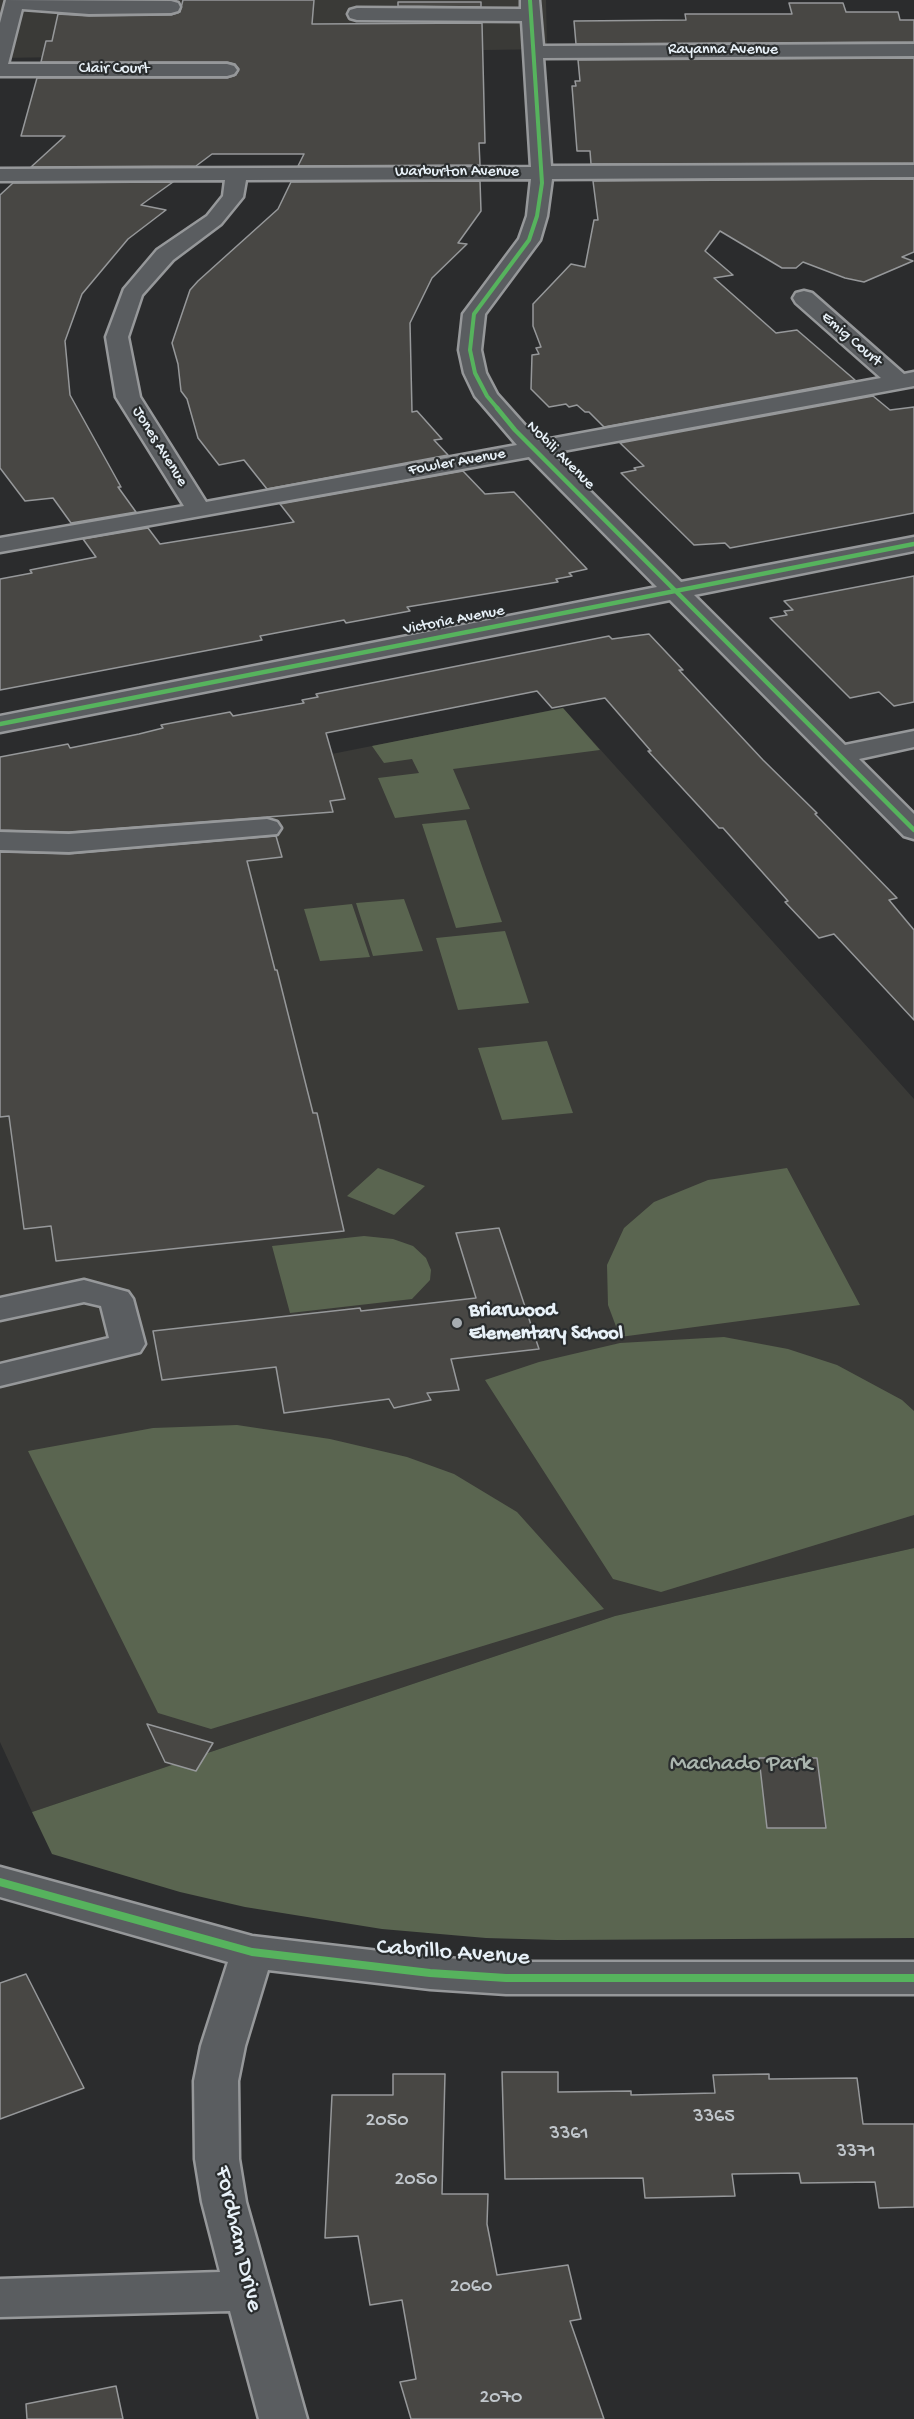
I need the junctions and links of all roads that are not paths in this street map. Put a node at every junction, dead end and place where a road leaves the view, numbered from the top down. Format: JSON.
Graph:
{"nodes":[{"id":1,"x":15,"y":1,"type":"edge"},
{"id":2,"x":171,"y":7,"type":"dead end"},
{"id":3,"x":531,"y":7,"type":"edge"},
{"id":4,"x":357,"y":14,"type":"dead end"},
{"id":5,"x":4,"y":31,"type":"edge"},
{"id":6,"x":914,"y":50,"type":"edge"},
{"id":7,"x":533,"y":52,"type":"junction"},
{"id":8,"x":0,"y":62,"type":"edge"},
{"id":9,"x":0,"y":70,"type":"edge"},
{"id":10,"x":227,"y":70,"type":"dead end"},
{"id":11,"x":914,"y":171,"type":"edge"},
{"id":12,"x":541,"y":172,"type":"junction"},
{"id":13,"x":236,"y":175,"type":"junction"},
{"id":14,"x":0,"y":176,"type":"edge"},
{"id":15,"x":804,"y":298,"type":"dead end"},
{"id":16,"x":907,"y":380,"type":"edge"},
{"id":17,"x":535,"y":449,"type":"junction"},
{"id":18,"x":200,"y":511,"type":"junction"},
{"id":19,"x":0,"y":544,"type":"edge"},
{"id":20,"x":914,"y":544,"type":"edge"},
{"id":21,"x":676,"y":591,"type":"junction"},
{"id":22,"x":0,"y":724,"type":"edge"},
{"id":23,"x":914,"y":739,"type":"edge"},
{"id":24,"x":838,"y":755,"type":"junction"},
{"id":25,"x":267,"y":828,"type":"dead end"},
{"id":26,"x":914,"y":830,"type":"edge"},
{"id":27,"x":0,"y":841,"type":"edge"},
{"id":28,"x":0,"y":1309,"type":"edge"},
{"id":29,"x":0,"y":1375,"type":"edge"},
{"id":30,"x":0,"y":1882,"type":"edge"},
{"id":31,"x":252,"y":1952,"type":"junction"},
{"id":32,"x":914,"y":1978,"type":"edge"},
{"id":33,"x":249,"y":2291,"type":"junction"},
{"id":34,"x":0,"y":2298,"type":"edge"},
{"id":35,"x":283,"y":2419,"type":"edge"}],
"edges":[{"from":1,"to":2,"type":"street"},
{"from":1,"to":5,"type":"street"},
{"from":3,"to":4,"type":"street"},
{"from":3,"to":7,"type":"street","name":"Nobili Avenue"},
{"from":5,"to":8,"type":"street"},
{"from":6,"to":7,"type":"street","name":"Rayanna Avenue"},
{"from":7,"to":12,"type":"street","name":"Nobili Avenue"},
{"from":9,"to":10,"type":"street","name":"Clair Court"},
{"from":11,"to":12,"type":"street","name":"Warburton Avenue"},
{"from":12,"to":13,"type":"street","name":"Warburton Avenue"},
{"from":12,"to":17,"type":"street","name":"Nobili Avenue"},
{"from":13,"to":14,"type":"street","name":"Warburton Avenue"},
{"from":13,"to":18,"type":"street","name":"Jones Avenue"},
{"from":15,"to":16,"type":"street","name":"Emig Court"},
{"from":16,"to":17,"type":"street","name":"Fowler Avenue"},
{"from":17,"to":18,"type":"street","name":"Fowler Avenue"},
{"from":17,"to":21,"type":"street","name":"Nobili Avenue"},
{"from":18,"to":19,"type":"street","name":"Fowler Avenue"},
{"from":20,"to":21,"type":"street","name":"Victoria Avenue"},
{"from":21,"to":22,"type":"street","name":"Victoria Avenue"},
{"from":21,"to":24,"type":"street","name":"Nobili Avenue"},
{"from":23,"to":24,"type":"street"},
{"from":24,"to":26,"type":"street","name":"Nobili Avenue"},
{"from":25,"to":27,"type":"street"},
{"from":28,"to":29,"type":"street"},
{"from":30,"to":31,"type":"street","name":"Cabrillo Avenue"},
{"from":31,"to":32,"type":"street","name":"Cabrillo Avenue"},
{"from":31,"to":33,"type":"street","name":"Fordham Drive"},
{"from":33,"to":34,"type":"street"},
{"from":33,"to":35,"type":"street","name":"Fordham Drive"}]}
